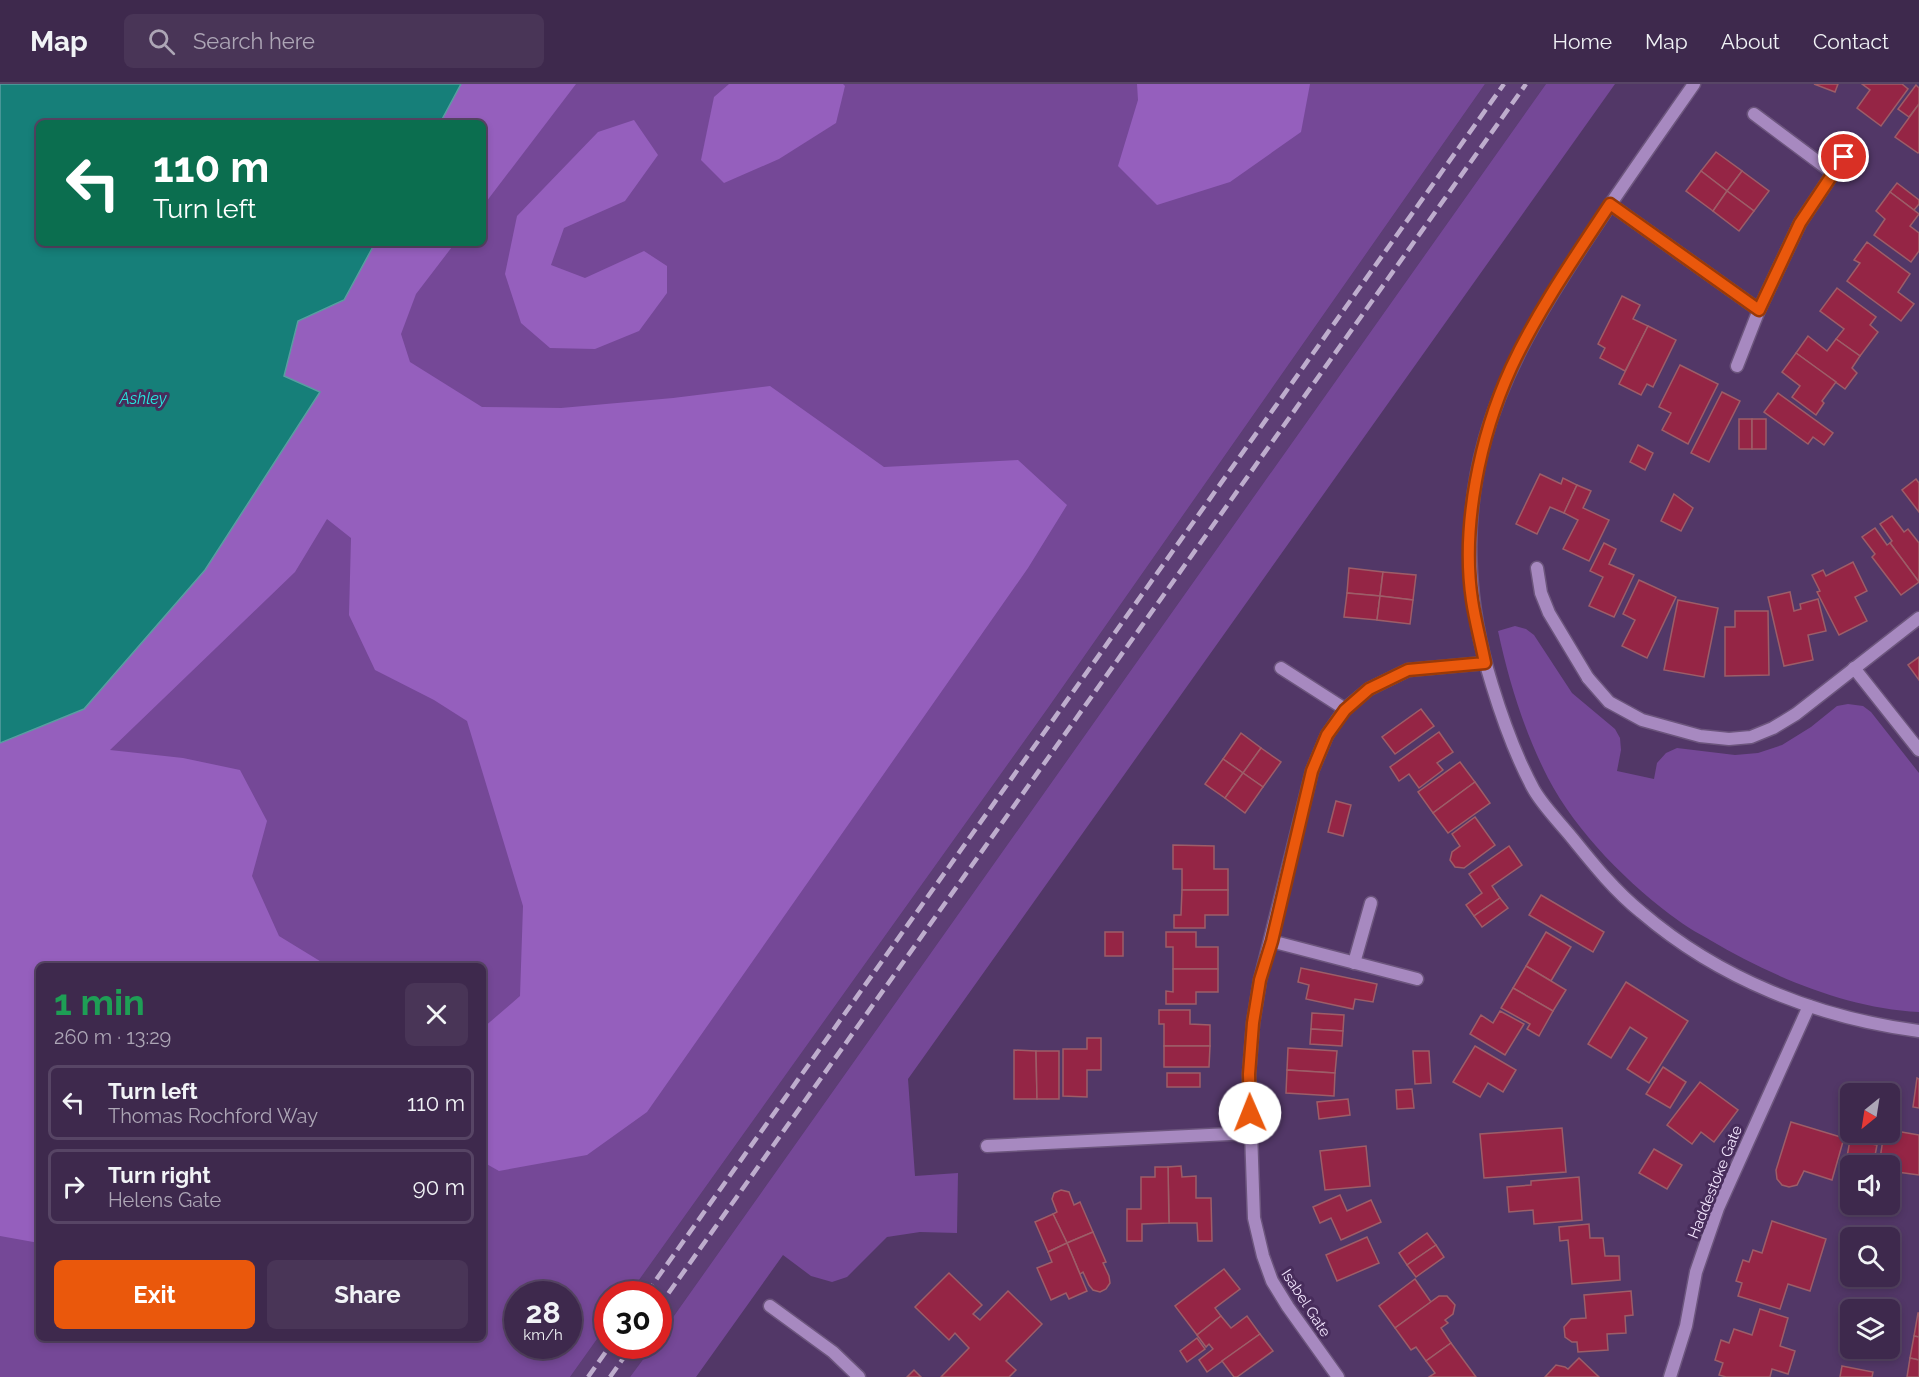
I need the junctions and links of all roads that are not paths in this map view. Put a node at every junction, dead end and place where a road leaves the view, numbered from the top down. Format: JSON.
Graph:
{"nodes":[{"id":1,"x":1694,"y":84,"type":"edge"},
{"id":2,"x":1754,"y":114,"type":"dead end"},
{"id":3,"x":1844,"y":157,"type":"dead end"},
{"id":4,"x":1833,"y":173,"type":"junction"},
{"id":5,"x":1610,"y":204,"type":"junction"},
{"id":6,"x":1759,"y":310,"type":"junction"},
{"id":7,"x":1737,"y":366,"type":"dead end"},
{"id":8,"x":1537,"y":568,"type":"dead end"},
{"id":9,"x":1919,"y":618,"type":"edge"},
{"id":10,"x":1485,"y":663,"type":"junction"},
{"id":11,"x":1281,"y":668,"type":"dead end"},
{"id":12,"x":1854,"y":669,"type":"junction"},
{"id":13,"x":1345,"y":710,"type":"junction"},
{"id":14,"x":1919,"y":750,"type":"edge"},
{"id":15,"x":1371,"y":903,"type":"dead end"},
{"id":16,"x":1272,"y":941,"type":"junction"},
{"id":17,"x":1354,"y":963,"type":"junction"},
{"id":18,"x":1417,"y":979,"type":"dead end"},
{"id":19,"x":1809,"y":1006,"type":"junction"},
{"id":20,"x":1919,"y":1031,"type":"edge"},
{"id":21,"x":1250,"y":1133,"type":"junction"},
{"id":22,"x":987,"y":1146,"type":"dead end"},
{"id":23,"x":770,"y":1306,"type":"dead end"},
{"id":24,"x":859,"y":1377,"type":"edge"},
{"id":25,"x":1338,"y":1377,"type":"edge"},
{"id":26,"x":1670,"y":1377,"type":"edge"}],
"edges":[{"from":1,"to":5,"type":"street"},
{"from":2,"to":4,"type":"street"},
{"from":3,"to":4,"type":"street"},
{"from":4,"to":6,"type":"street"},
{"from":5,"to":6,"type":"street"},
{"from":5,"to":10,"type":"street"},
{"from":6,"to":7,"type":"street"},
{"from":8,"to":12,"type":"street"},
{"from":9,"to":12,"type":"street"},
{"from":10,"to":13,"type":"street","name":"Isabel Gate"},
{"from":10,"to":19,"type":"street"},
{"from":11,"to":13,"type":"street"},
{"from":12,"to":14,"type":"street"},
{"from":13,"to":16,"type":"street","name":"Isabel Gate"},
{"from":15,"to":17,"type":"street"},
{"from":16,"to":17,"type":"street"},
{"from":16,"to":21,"type":"street","name":"Isabel Gate"},
{"from":17,"to":18,"type":"street"},
{"from":19,"to":20,"type":"street"},
{"from":19,"to":26,"type":"street","name":"Haddestoke Gate"},
{"from":21,"to":22,"type":"street"},
{"from":21,"to":25,"type":"street","name":"Isabel Gate"},
{"from":23,"to":24,"type":"street"}]}
